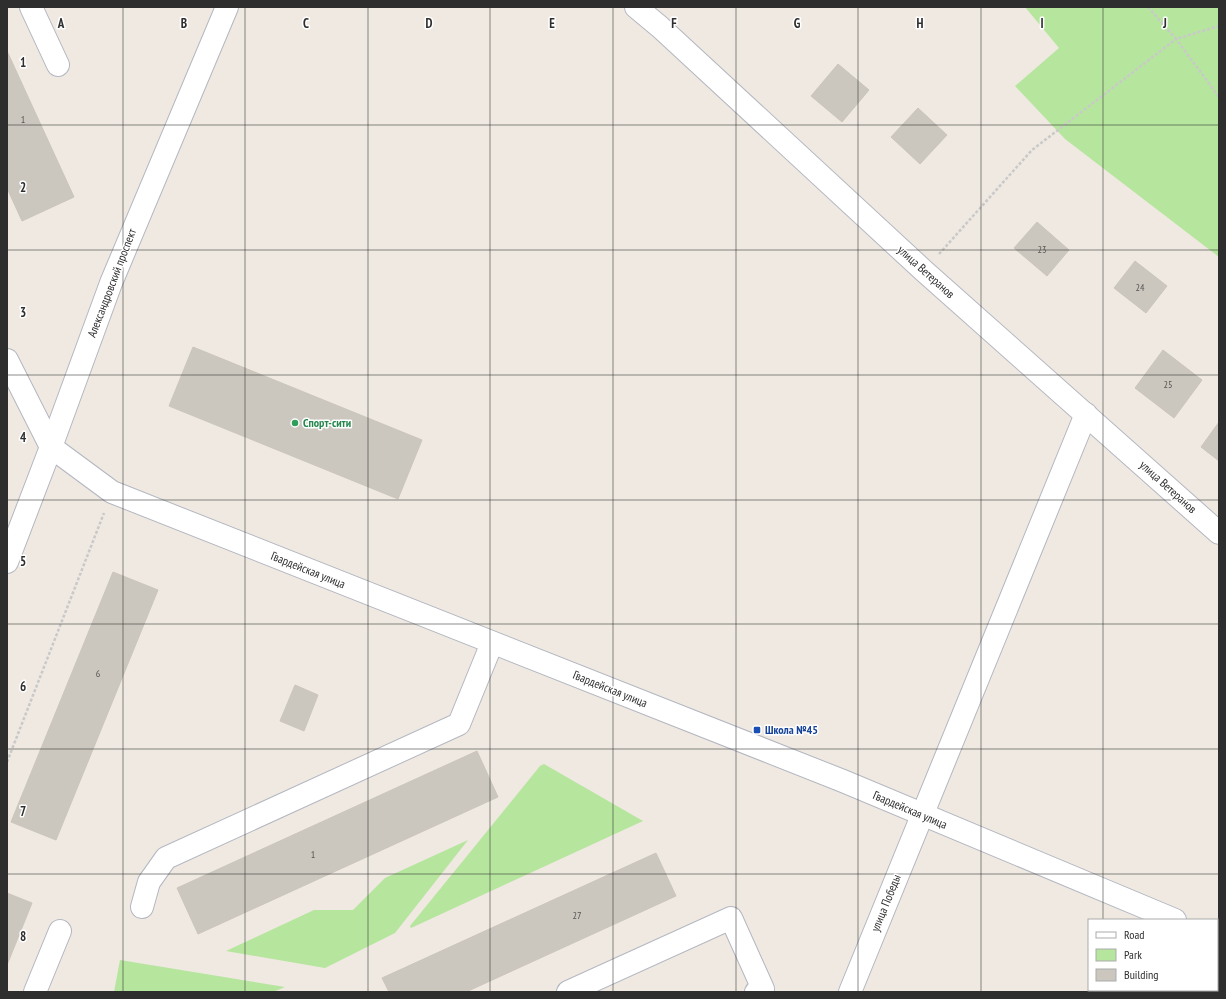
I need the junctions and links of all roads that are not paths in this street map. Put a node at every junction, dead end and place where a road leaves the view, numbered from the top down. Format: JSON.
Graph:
{"nodes":[{"id":1,"x":31,"y":7,"type":"edge"},
{"id":2,"x":227,"y":7,"type":"edge"},
{"id":3,"x":636,"y":7,"type":"edge"},
{"id":4,"x":58,"y":65,"type":"dead end"},
{"id":5,"x":7,"y":360,"type":"edge"},
{"id":6,"x":1086,"y":414,"type":"junction"},
{"id":7,"x":51,"y":448,"type":"junction"},
{"id":8,"x":1219,"y":533,"type":"edge"},
{"id":9,"x":7,"y":562,"type":"edge"},
{"id":10,"x":492,"y":643,"type":"junction"},
{"id":11,"x":922,"y":814,"type":"junction"},
{"id":12,"x":142,"y":907,"type":"dead end"},
{"id":13,"x":1173,"y":919,"type":"edge"},
{"id":14,"x":60,"y":931,"type":"dead end"},
{"id":15,"x":35,"y":992,"type":"edge"},
{"id":16,"x":568,"y":992,"type":"edge"},
{"id":17,"x":756,"y":992,"type":"edge"},
{"id":18,"x":850,"y":992,"type":"edge"}],
"edges":[{"from":1,"to":4,"type":"street"},
{"from":2,"to":7,"type":"street","name":"Александровский проспект"},
{"from":3,"to":6,"type":"street","name":"улица Ветеранов"},
{"from":5,"to":7,"type":"street"},
{"from":6,"to":8,"type":"street","name":"улица Ветеранов"},
{"from":6,"to":11,"type":"street","name":"улица Победы"},
{"from":7,"to":9,"type":"street","name":"Александровский проспект"},
{"from":7,"to":10,"type":"street","name":"Гвардейская улица"},
{"from":10,"to":11,"type":"street","name":"Гвардейская улица"},
{"from":10,"to":12,"type":"street"},
{"from":11,"to":13,"type":"street","name":"Гвардейская улица"},
{"from":11,"to":18,"type":"street","name":"улица Победы"},
{"from":14,"to":15,"type":"street"},
{"from":16,"to":17,"type":"street"}]}
